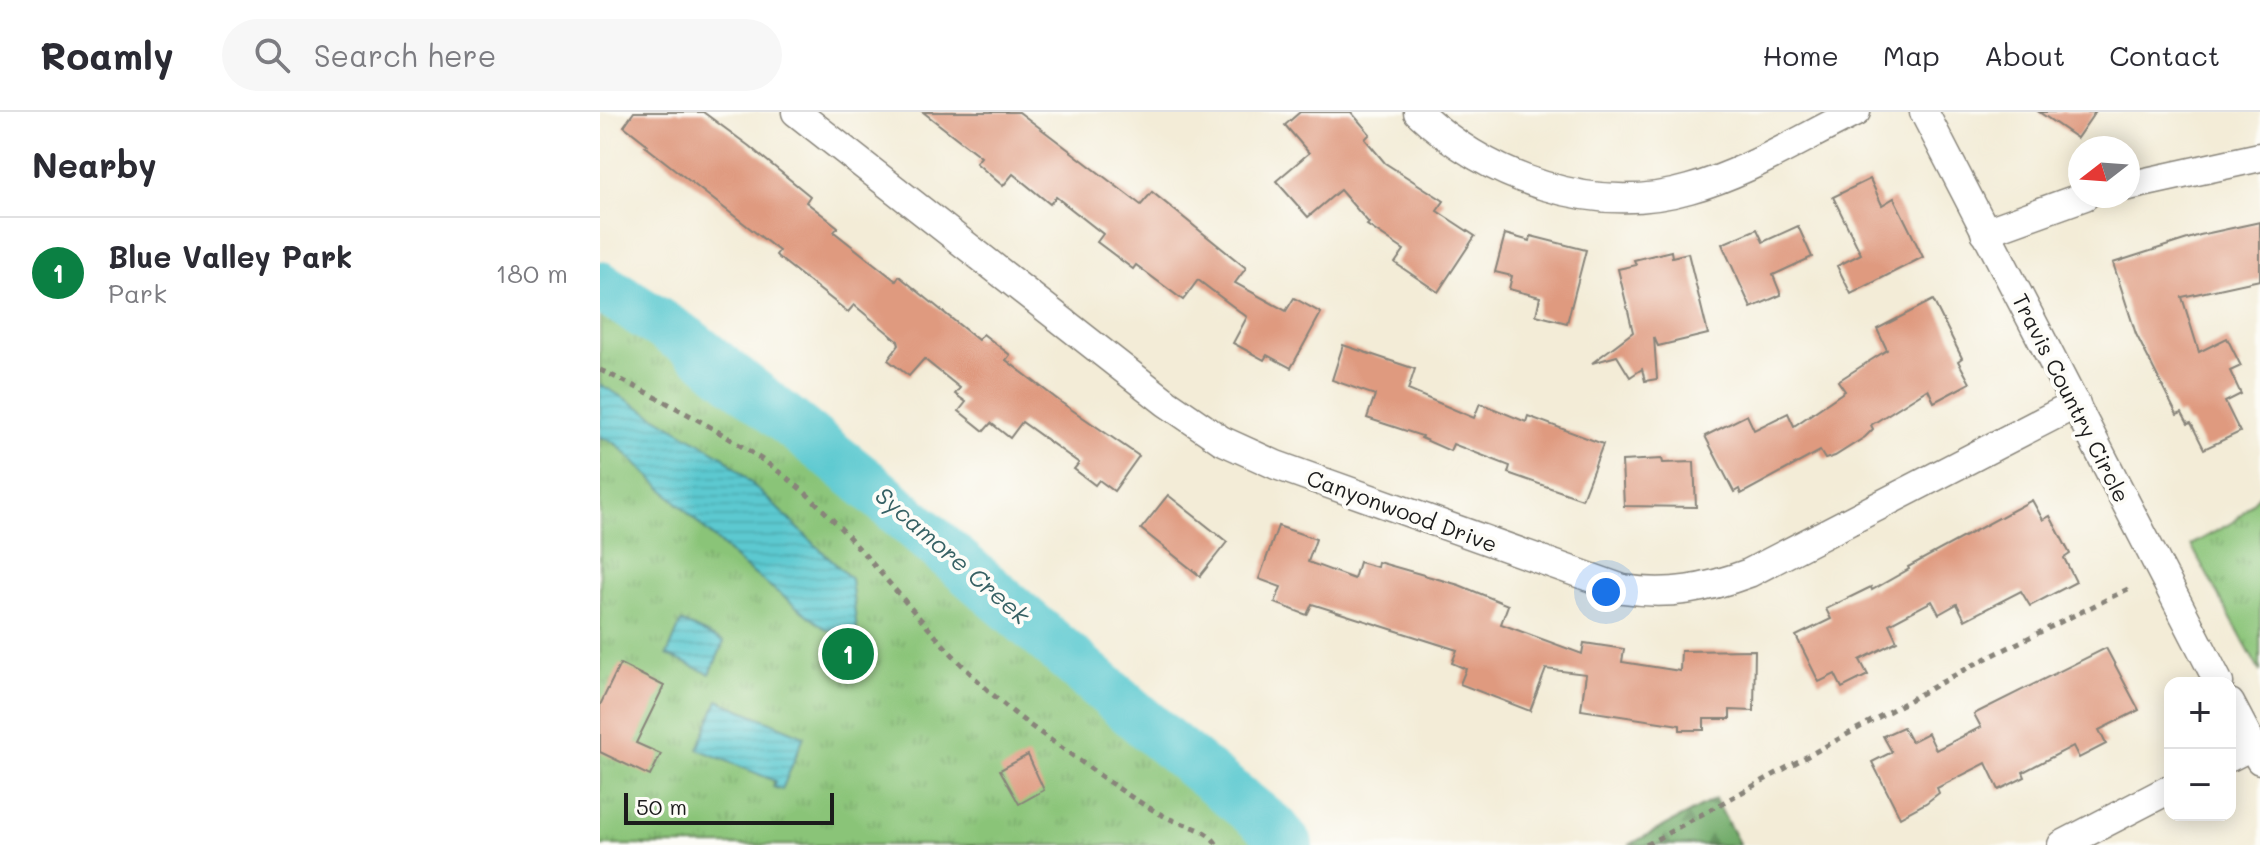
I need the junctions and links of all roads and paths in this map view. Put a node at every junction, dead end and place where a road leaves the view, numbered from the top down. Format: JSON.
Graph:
{"nodes":[{"id":1,"x":1418,"y":112,"type":"edge"},
{"id":2,"x":1856,"y":112,"type":"edge"},
{"id":3,"x":1924,"y":112,"type":"edge"},
{"id":4,"x":807,"y":115,"type":"edge"},
{"id":5,"x":2260,"y":157,"type":"edge"},
{"id":6,"x":2140,"y":183,"type":"edge"},
{"id":7,"x":2068,"y":202,"type":"edge"},
{"id":8,"x":1985,"y":232,"type":"junction"},
{"id":9,"x":600,"y":370,"type":"edge"},
{"id":10,"x":2076,"y":404,"type":"junction"},
{"id":11,"x":2132,"y":587,"type":"dead end"},
{"id":12,"x":2216,"y":677,"type":"edge"},
{"id":13,"x":2236,"y":721,"type":"edge"},
{"id":14,"x":2247,"y":754,"type":"edge"},
{"id":15,"x":2164,"y":792,"type":"edge"},
{"id":16,"x":1217,"y":845,"type":"edge"},
{"id":17,"x":1646,"y":845,"type":"edge"},
{"id":18,"x":2062,"y":845,"type":"edge"}],
"edges":[{"from":1,"to":2,"type":"street"},
{"from":3,"to":8,"type":"street","name":"Travis Country Circle"},
{"from":4,"to":10,"type":"street","name":"Canyonwood Drive"},
{"from":5,"to":6,"type":"street"},
{"from":7,"to":8,"type":"street"},
{"from":8,"to":10,"type":"street","name":"Travis Country Circle"},
{"from":9,"to":16,"type":"path"},
{"from":10,"to":12,"type":"street","name":"Travis Country Circle"},
{"from":11,"to":17,"type":"path"},
{"from":13,"to":14,"type":"street"},
{"from":15,"to":18,"type":"street"}]}
